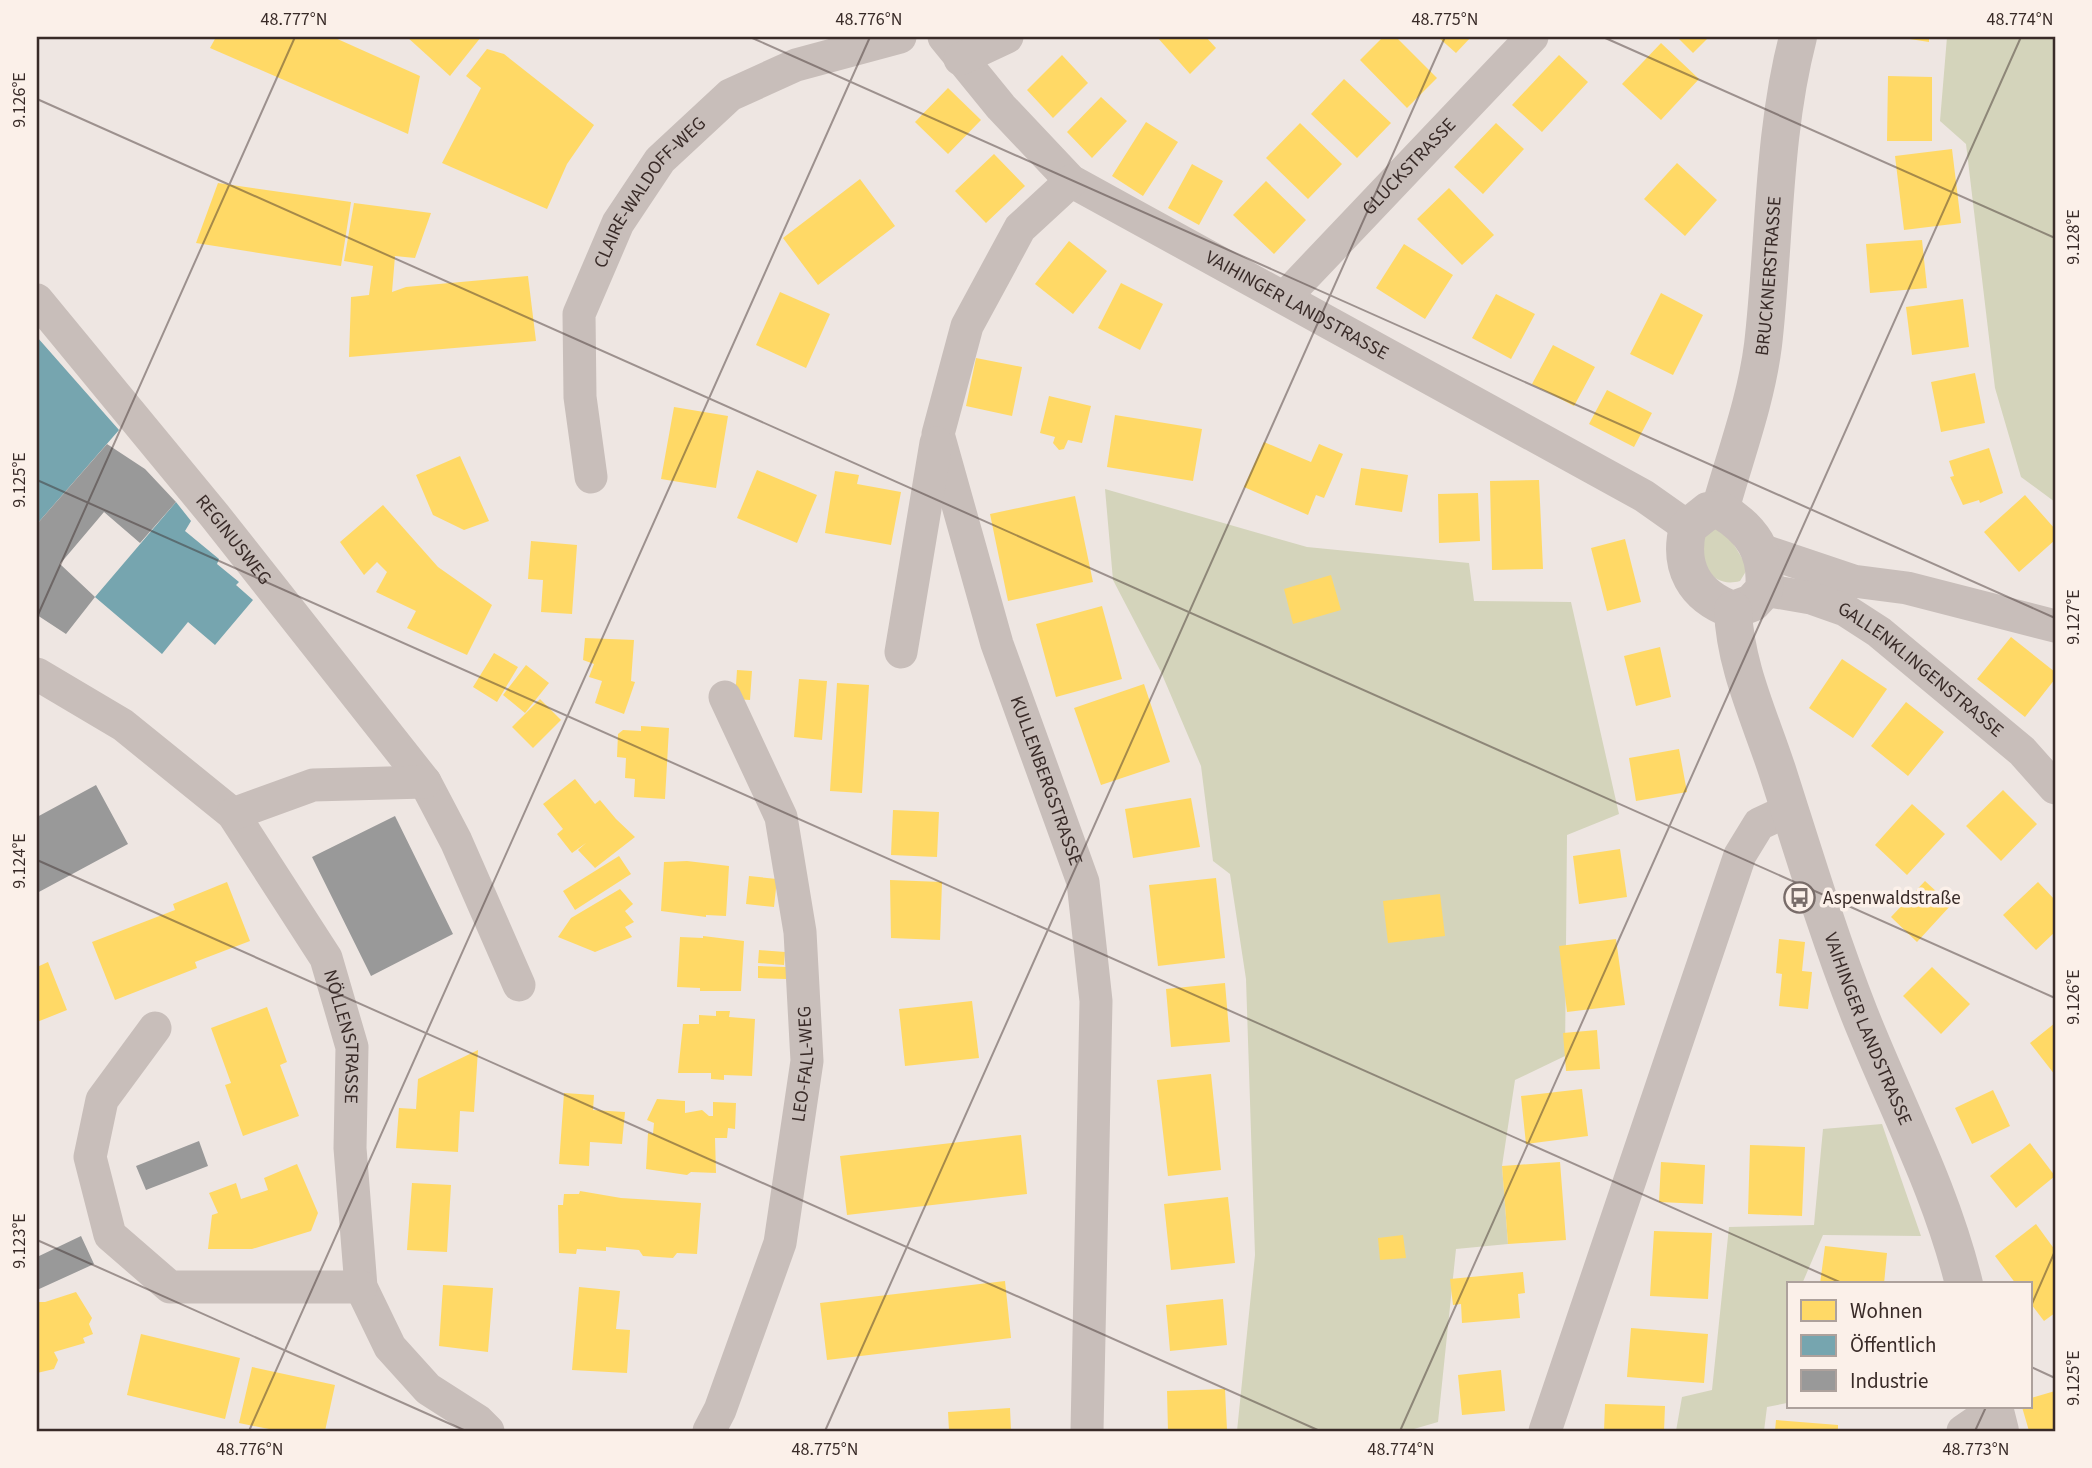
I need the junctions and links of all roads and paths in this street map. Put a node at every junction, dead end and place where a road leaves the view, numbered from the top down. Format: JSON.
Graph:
{"nodes":[{"id":1,"x":900,"y":37,"type":"edge"},
{"id":2,"x":1007,"y":37,"type":"edge"},
{"id":3,"x":1532,"y":37,"type":"edge"},
{"id":4,"x":1798,"y":37,"type":"edge"},
{"id":5,"x":952,"y":48,"type":"edge"},
{"id":6,"x":1071,"y":180,"type":"junction"},
{"id":7,"x":1285,"y":297,"type":"junction"},
{"id":8,"x":37,"y":300,"type":"edge"},
{"id":9,"x":938,"y":434,"type":"junction"},
{"id":10,"x":591,"y":477,"type":"dead end"},
{"id":11,"x":1704,"y":518,"type":"junction"},
{"id":12,"x":1761,"y":550,"type":"junction"},
{"id":13,"x":1849,"y":595,"type":"junction"},
{"id":14,"x":1748,"y":600,"type":"junction"},
{"id":15,"x":2055,"y":626,"type":"edge"},
{"id":16,"x":901,"y":652,"type":"dead end"},
{"id":17,"x":37,"y":674,"type":"edge"},
{"id":18,"x":726,"y":696,"type":"dead end"},
{"id":19,"x":425,"y":782,"type":"junction"},
{"id":20,"x":2055,"y":789,"type":"edge"},
{"id":21,"x":1789,"y":810,"type":"junction"},
{"id":22,"x":233,"y":814,"type":"junction"},
{"id":23,"x":519,"y":985,"type":"dead end"},
{"id":24,"x":155,"y":1028,"type":"dead end"},
{"id":25,"x":1964,"y":1282,"type":"edge"},
{"id":26,"x":361,"y":1287,"type":"junction"},
{"id":27,"x":1996,"y":1416,"type":"edge"},
{"id":28,"x":488,"y":1431,"type":"edge"},
{"id":29,"x":709,"y":1431,"type":"edge"},
{"id":30,"x":1087,"y":1431,"type":"edge"},
{"id":31,"x":1545,"y":1431,"type":"edge"},
{"id":32,"x":1964,"y":1431,"type":"edge"}],
"edges":[{"from":1,"to":10,"type":"street","name":"CLAIRE-WALDOFF-WEG"},
{"from":2,"to":5,"type":"street"},
{"from":3,"to":7,"type":"street","name":"GLUCKSTRASSE"},
{"from":4,"to":11,"type":"street","name":"BRUCKNERSTRASSE"},
{"from":5,"to":6,"type":"street","name":"VAIHINGER LANDSTRASSE"},
{"from":6,"to":7,"type":"street","name":"VAIHINGER LANDSTRASSE"},
{"from":6,"to":9,"type":"street"},
{"from":7,"to":11,"type":"street","name":"VAIHINGER LANDSTRASSE"},
{"from":8,"to":19,"type":"street","name":"REGINUSWEG"},
{"from":9,"to":16,"type":"street"},
{"from":9,"to":30,"type":"street","name":"KULLENBERGSTRASSE"},
{"from":11,"to":12,"type":"street","name":"VAIHINGER LANDSTRASSE"},
{"from":11,"to":14,"type":"street"},
{"from":12,"to":13,"type":"street"},
{"from":12,"to":14,"type":"street","name":"VAIHINGER LANDSTRASSE"},
{"from":13,"to":14,"type":"street","name":"GALLENKLINGENSTRASSE"},
{"from":13,"to":15,"type":"street"},
{"from":13,"to":20,"type":"street","name":"GALLENKLINGENSTRASSE"},
{"from":14,"to":21,"type":"street","name":"VAIHINGER LANDSTRASSE"},
{"from":17,"to":22,"type":"street","name":"NÖLLENSTRASSE"},
{"from":18,"to":29,"type":"street","name":"LEO-FALL-WEG"},
{"from":19,"to":22,"type":"street"},
{"from":19,"to":23,"type":"street"},
{"from":21,"to":25,"type":"street","name":"VAIHINGER LANDSTRASSE"},
{"from":21,"to":31,"type":"street"},
{"from":22,"to":26,"type":"street","name":"NÖLLENSTRASSE"},
{"from":24,"to":26,"type":"street"},
{"from":26,"to":28,"type":"street","name":"NÖLLENSTRASSE"},
{"from":27,"to":32,"type":"street"}]}
